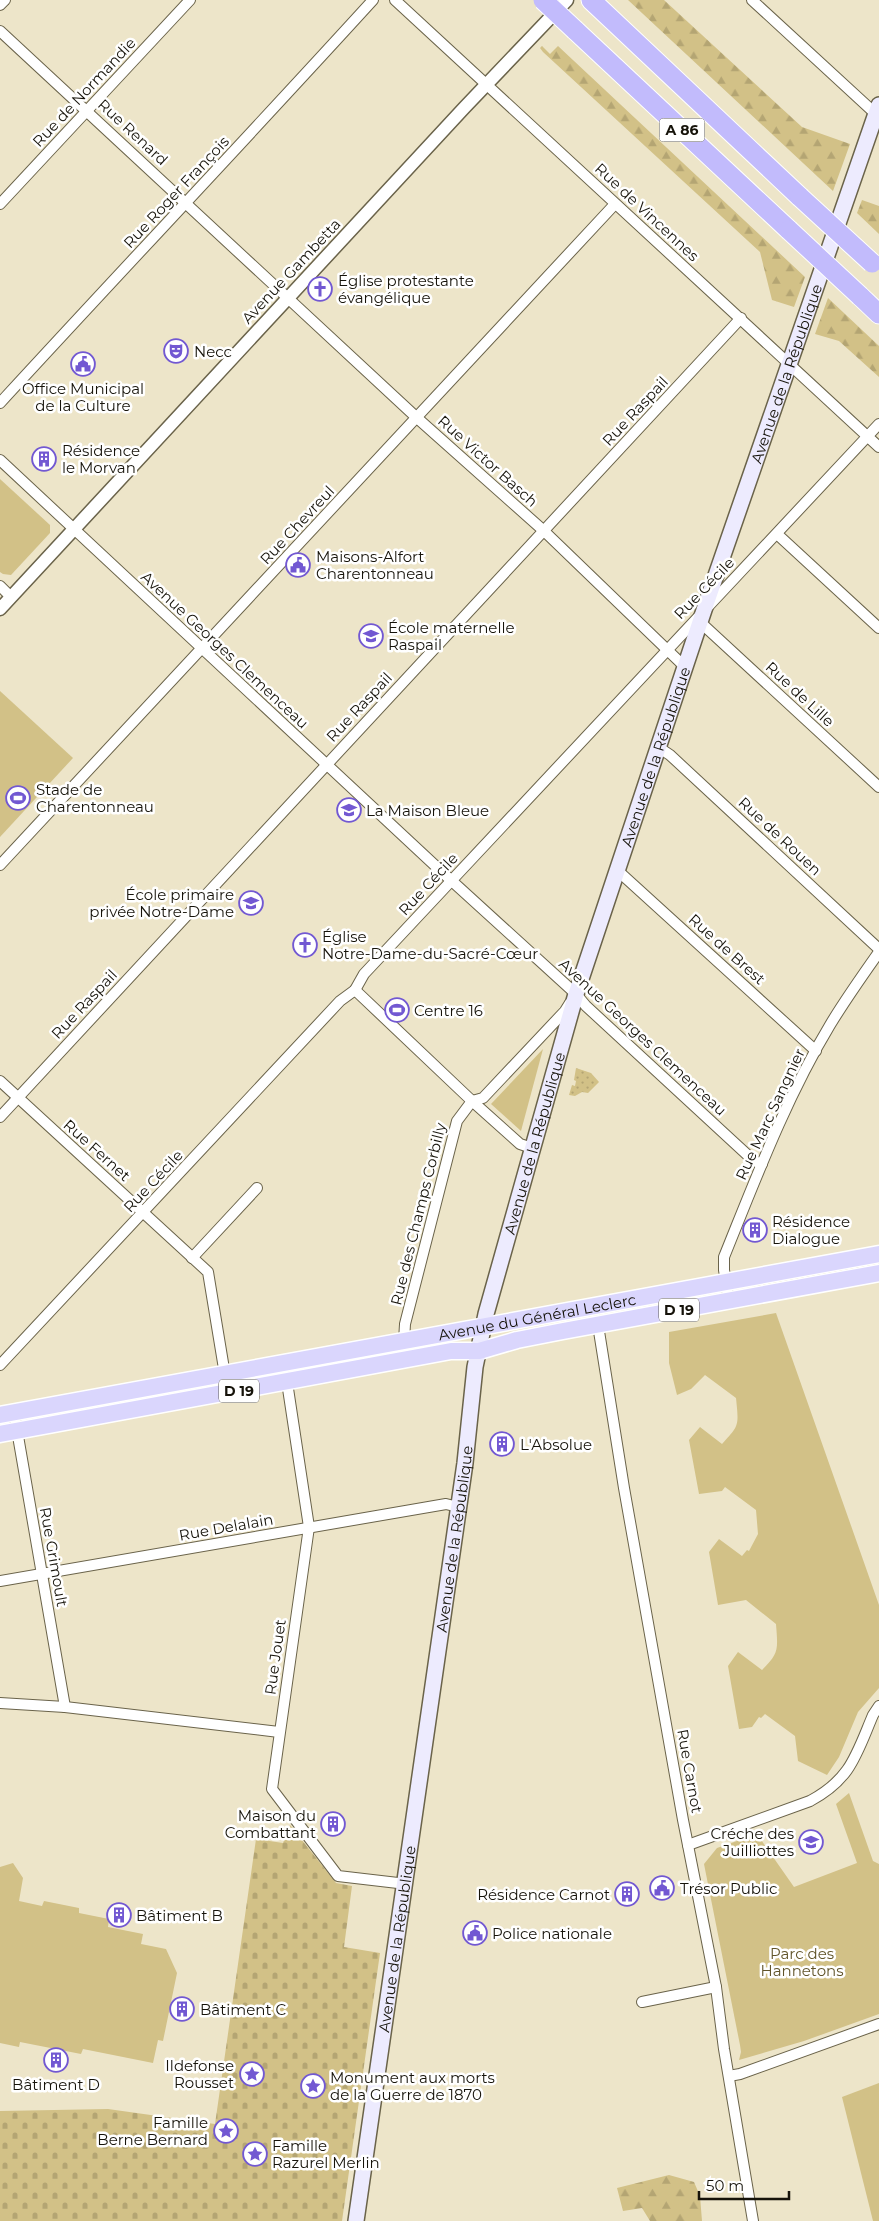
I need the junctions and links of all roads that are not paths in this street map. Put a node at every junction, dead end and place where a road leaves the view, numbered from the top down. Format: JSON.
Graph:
{"nodes":[{"id":1,"x":4,"y":0,"type":"edge"},
{"id":2,"x":190,"y":0,"type":"edge"},
{"id":3,"x":373,"y":0,"type":"edge"},
{"id":4,"x":395,"y":0,"type":"edge"},
{"id":5,"x":543,"y":0,"type":"edge"},
{"id":6,"x":567,"y":0,"type":"edge"},
{"id":7,"x":752,"y":0,"type":"edge"},
{"id":8,"x":594,"y":3,"type":"edge"},
{"id":9,"x":0,"y":5,"type":"edge"},
{"id":10,"x":0,"y":31,"type":"edge"},
{"id":11,"x":487,"y":83,"type":"junction"},
{"id":12,"x":87,"y":110,"type":"junction"},
{"id":13,"x":878,"y":112,"type":"edge"},
{"id":14,"x":186,"y":202,"type":"junction"},
{"id":15,"x":0,"y":204,"type":"edge"},
{"id":16,"x":615,"y":204,"type":"junction"},
{"id":17,"x":876,"y":266,"type":"edge"},
{"id":18,"x":289,"y":297,"type":"junction"},
{"id":19,"x":879,"y":314,"type":"edge"},
{"id":20,"x":741,"y":318,"type":"junction"},
{"id":21,"x":790,"y":364,"type":"junction"},
{"id":22,"x":0,"y":402,"type":"edge"},
{"id":23,"x":416,"y":417,"type":"junction"},
{"id":24,"x":879,"y":424,"type":"edge"},
{"id":25,"x":868,"y":437,"type":"junction"},
{"id":26,"x":879,"y":447,"type":"edge"},
{"id":27,"x":0,"y":460,"type":"edge"},
{"id":28,"x":74,"y":529,"type":"junction"},
{"id":29,"x":544,"y":531,"type":"junction"},
{"id":30,"x":776,"y":534,"type":"junction"},
{"id":31,"x":0,"y":586,"type":"edge"},
{"id":32,"x":12,"y":597,"type":"junction"},
{"id":33,"x":0,"y":609,"type":"edge"},
{"id":34,"x":702,"y":616,"type":"junction"},
{"id":35,"x":879,"y":628,"type":"edge"},
{"id":36,"x":667,"y":648,"type":"junction"},
{"id":37,"x":202,"y":649,"type":"junction"},
{"id":38,"x":685,"y":667,"type":"junction"},
{"id":39,"x":658,"y":747,"type":"junction"},
{"id":40,"x":326,"y":764,"type":"junction"},
{"id":41,"x":879,"y":787,"type":"edge"},
{"id":42,"x":0,"y":865,"type":"edge"},
{"id":43,"x":617,"y":870,"type":"junction"},
{"id":44,"x":451,"y":881,"type":"junction"},
{"id":45,"x":879,"y":951,"type":"edge"},
{"id":46,"x":355,"y":990,"type":"junction"},
{"id":47,"x":576,"y":994,"type":"junction"},
{"id":48,"x":816,"y":1051,"type":"junction"},
{"id":49,"x":0,"y":1081,"type":"edge"},
{"id":50,"x":18,"y":1098,"type":"junction"},
{"id":51,"x":472,"y":1101,"type":"junction"},
{"id":52,"x":0,"y":1117,"type":"edge"},
{"id":53,"x":532,"y":1148,"type":"junction"},
{"id":54,"x":762,"y":1164,"type":"junction"},
{"id":55,"x":257,"y":1188,"type":"dead end"},
{"id":56,"x":144,"y":1212,"type":"junction"},
{"id":57,"x":879,"y":1254,"type":"edge"},
{"id":58,"x":192,"y":1258,"type":"junction"},
{"id":59,"x":879,"y":1273,"type":"edge"},
{"id":60,"x":726,"y":1281,"type":"junction"},
{"id":61,"x":729,"y":1301,"type":"junction"},
{"id":62,"x":607,"y":1303,"type":"junction"},
{"id":63,"x":598,"y":1325,"type":"junction"},
{"id":64,"x":483,"y":1326,"type":"junction"},
{"id":65,"x":404,"y":1341,"type":"junction"},
{"id":66,"x":479,"y":1351,"type":"junction"},
{"id":67,"x":304,"y":1360,"type":"junction"},
{"id":68,"x":0,"y":1365,"type":"edge"},
{"id":69,"x":226,"y":1374,"type":"junction"},
{"id":70,"x":286,"y":1382,"type":"junction"},
{"id":71,"x":228,"y":1393,"type":"junction"},
{"id":72,"x":7,"y":1414,"type":"edge"},
{"id":73,"x":17,"y":1431,"type":"junction"},
{"id":74,"x":0,"y":1434,"type":"edge"},
{"id":75,"x":458,"y":1507,"type":"junction"},
{"id":76,"x":309,"y":1527,"type":"junction"},
{"id":77,"x":42,"y":1574,"type":"junction"},
{"id":78,"x":0,"y":1581,"type":"edge"},
{"id":79,"x":0,"y":1703,"type":"edge"},
{"id":80,"x":879,"y":1706,"type":"edge"},
{"id":81,"x":65,"y":1707,"type":"junction"},
{"id":82,"x":279,"y":1732,"type":"junction"},
{"id":83,"x":688,"y":1845,"type":"junction"},
{"id":84,"x":405,"y":1888,"type":"junction"},
{"id":85,"x":716,"y":1987,"type":"junction"},
{"id":86,"x":642,"y":2002,"type":"dead end"},
{"id":87,"x":879,"y":2024,"type":"edge"},
{"id":88,"x":729,"y":2076,"type":"junction"},
{"id":89,"x":356,"y":2221,"type":"edge"},
{"id":90,"x":754,"y":2221,"type":"edge"}],
"edges":[{"from":1,"to":9,"type":"street"},
{"from":2,"to":12,"type":"street","name":"Rue de Normandie"},
{"from":3,"to":14,"type":"street","name":"Rue Roger François"},
{"from":4,"to":11,"type":"street","name":"Rue de Vincennes"},
{"from":5,"to":19,"type":"highway","number":"A 86","bridge":true},
{"from":6,"to":11,"type":"street","name":"Avenue Gambetta"},
{"from":7,"to":13,"type":"street"},
{"from":8,"to":17,"type":"highway","number":"A 86","bridge":true},
{"from":10,"to":12,"type":"street","name":"Rue Renard"},
{"from":11,"to":16,"type":"street","name":"Rue de Vincennes"},
{"from":11,"to":18,"type":"street","name":"Avenue Gambetta"},
{"from":12,"to":14,"type":"street","name":"Rue Renard"},
{"from":12,"to":15,"type":"street","name":"Rue de Normandie"},
{"from":13,"to":21,"type":"main road","name":"Avenue de la République"},
{"from":14,"to":18,"type":"street","name":"Rue Renard"},
{"from":14,"to":22,"type":"street","name":"Rue Roger François"},
{"from":16,"to":20,"type":"street","name":"Rue de Vincennes"},
{"from":16,"to":23,"type":"street","name":"Rue Chevreul"},
{"from":18,"to":23,"type":"street","name":"Rue Victor Basch"},
{"from":18,"to":28,"type":"street","name":"Avenue Gambetta"},
{"from":20,"to":21,"type":"street","name":"Rue de Vincennes"},
{"from":20,"to":29,"type":"street","name":"Rue Raspail"},
{"from":21,"to":25,"type":"street","name":"Rue de Vincennes"},
{"from":21,"to":34,"type":"main road","name":"Avenue de la République"},
{"from":23,"to":29,"type":"street","name":"Rue Victor Basch"},
{"from":23,"to":37,"type":"street","name":"Rue Chevreul"},
{"from":24,"to":25,"type":"street","name":"Rue Cécile"},
{"from":25,"to":26,"type":"street","name":"Rue de Vincennes"},
{"from":25,"to":30,"type":"street","name":"Rue Cécile"},
{"from":27,"to":28,"type":"street","name":"Avenue Georges Clemenceau"},
{"from":28,"to":32,"type":"street","name":"Avenue Gambetta"},
{"from":28,"to":37,"type":"street","name":"Avenue Georges Clemenceau"},
{"from":29,"to":36,"type":"street","name":"Rue Victor Basch"},
{"from":29,"to":40,"type":"street","name":"Rue Raspail"},
{"from":30,"to":34,"type":"street","name":"Rue Cécile"},
{"from":30,"to":35,"type":"street"},
{"from":31,"to":32,"type":"street"},
{"from":32,"to":33,"type":"street","name":"Avenue Gambetta"},
{"from":34,"to":36,"type":"street","name":"Rue Cécile"},
{"from":34,"to":38,"type":"main road","name":"Avenue de la République"},
{"from":34,"to":41,"type":"street","name":"Rue de Lille"},
{"from":36,"to":38,"type":"street","name":"Rue Victor Basch"},
{"from":36,"to":44,"type":"street","name":"Rue Cécile"},
{"from":37,"to":40,"type":"street","name":"Avenue Georges Clemenceau"},
{"from":37,"to":42,"type":"street","name":"Rue Chevreul"},
{"from":38,"to":39,"type":"main road","name":"Avenue de la République"},
{"from":39,"to":43,"type":"main road","name":"Avenue de la République"},
{"from":39,"to":45,"type":"street","name":"Rue de Rouen"},
{"from":40,"to":44,"type":"street","name":"Avenue Georges Clemenceau"},
{"from":40,"to":50,"type":"street","name":"Rue Raspail"},
{"from":43,"to":47,"type":"main road","name":"Avenue de la République"},
{"from":43,"to":48,"type":"street","name":"Rue de Brest"},
{"from":44,"to":46,"type":"street","name":"Rue Cécile"},
{"from":44,"to":47,"type":"street","name":"Avenue Georges Clemenceau"},
{"from":45,"to":48,"type":"street","name":"Rue Marc Sangnier"},
{"from":46,"to":51,"type":"street"},
{"from":46,"to":56,"type":"street","name":"Rue Cécile"},
{"from":47,"to":51,"type":"street","name":"Rue des Champs Corbilly"},
{"from":47,"to":53,"type":"main road","name":"Avenue de la République"},
{"from":47,"to":54,"type":"street","name":"Avenue Georges Clemenceau"},
{"from":48,"to":54,"type":"street","name":"Rue Marc Sangnier"},
{"from":49,"to":50,"type":"street","name":"Rue Fernet"},
{"from":50,"to":52,"type":"street","name":"Rue Raspail"},
{"from":50,"to":56,"type":"street","name":"Rue Fernet"},
{"from":51,"to":53,"type":"street"},
{"from":51,"to":65,"type":"street","name":"Rue des Champs Corbilly"},
{"from":53,"to":64,"type":"main road","name":"Avenue de la République"},
{"from":54,"to":60,"type":"street","name":"Rue Marc Sangnier"},
{"from":55,"to":58,"type":"street"},
{"from":56,"to":58,"type":"street","name":"Rue Fernet"},
{"from":56,"to":68,"type":"street","name":"Rue Cécile"},
{"from":57,"to":60,"type":"main road","name":"Avenue du Général Leclerc","number":"D 19"},
{"from":58,"to":69,"type":"street","name":"Rue Fernet"},
{"from":59,"to":61,"type":"main road","name":"Avenue du Général Leclerc","number":"D 19"},
{"from":60,"to":61,"type":"street","name":"Rue Marc Sangnier"},
{"from":60,"to":62,"type":"main road","name":"Avenue du Général Leclerc","number":"D 19"},
{"from":61,"to":63,"type":"main road","name":"Avenue du Général Leclerc","number":"D 19"},
{"from":62,"to":63,"type":"main road"},
{"from":62,"to":64,"type":"main road","name":"Avenue du Général Leclerc","number":"D 19"},
{"from":63,"to":66,"type":"main road","name":"Avenue du Général Leclerc","number":"D 19"},
{"from":63,"to":83,"type":"street","name":"Rue Carnot"},
{"from":64,"to":65,"type":"main road","name":"Avenue du Général Leclerc","number":"D 19"},
{"from":64,"to":66,"type":"main road","name":"Avenue de la République"},
{"from":65,"to":67,"type":"main road","name":"Avenue du Général Leclerc","number":"D 19"},
{"from":66,"to":70,"type":"main road","name":"Avenue du Général Leclerc","number":"D 19"},
{"from":66,"to":75,"type":"main road","name":"Avenue de la République"},
{"from":67,"to":69,"type":"main road","name":"Avenue du Général Leclerc","number":"D 19"},
{"from":67,"to":70,"type":"street"},
{"from":69,"to":71,"type":"street"},
{"from":69,"to":72,"type":"main road","name":"Avenue du Général Leclerc","number":"D 19"},
{"from":70,"to":71,"type":"main road","name":"Avenue du Général Leclerc","number":"D 19"},
{"from":70,"to":76,"type":"street","name":"Rue Jouet"},
{"from":71,"to":73,"type":"main road","name":"Avenue du Général Leclerc","number":"D 19"},
{"from":72,"to":73,"type":"street","name":"Rue Grimoult"},
{"from":73,"to":74,"type":"main road","name":"Avenue du Général Leclerc","number":"D 19"},
{"from":73,"to":77,"type":"street","name":"Rue Grimoult"},
{"from":75,"to":76,"type":"street","name":"Rue Delalain"},
{"from":75,"to":84,"type":"main road","name":"Avenue de la République"},
{"from":76,"to":77,"type":"street","name":"Rue Delalain"},
{"from":76,"to":82,"type":"street","name":"Rue Jouet"},
{"from":77,"to":78,"type":"street","name":"Rue Delalain"},
{"from":77,"to":81,"type":"street","name":"Rue Grimoult"},
{"from":79,"to":81,"type":"street"},
{"from":80,"to":83,"type":"street"},
{"from":81,"to":82,"type":"street"},
{"from":82,"to":84,"type":"street","name":"Rue Jouet"},
{"from":83,"to":85,"type":"street","name":"Rue Carnot"},
{"from":84,"to":89,"type":"main road","name":"Avenue de la République"},
{"from":85,"to":86,"type":"street"},
{"from":85,"to":88,"type":"street","name":"Rue Carnot"},
{"from":87,"to":88,"type":"street"},
{"from":88,"to":90,"type":"street","name":"Rue Carnot"}]}
